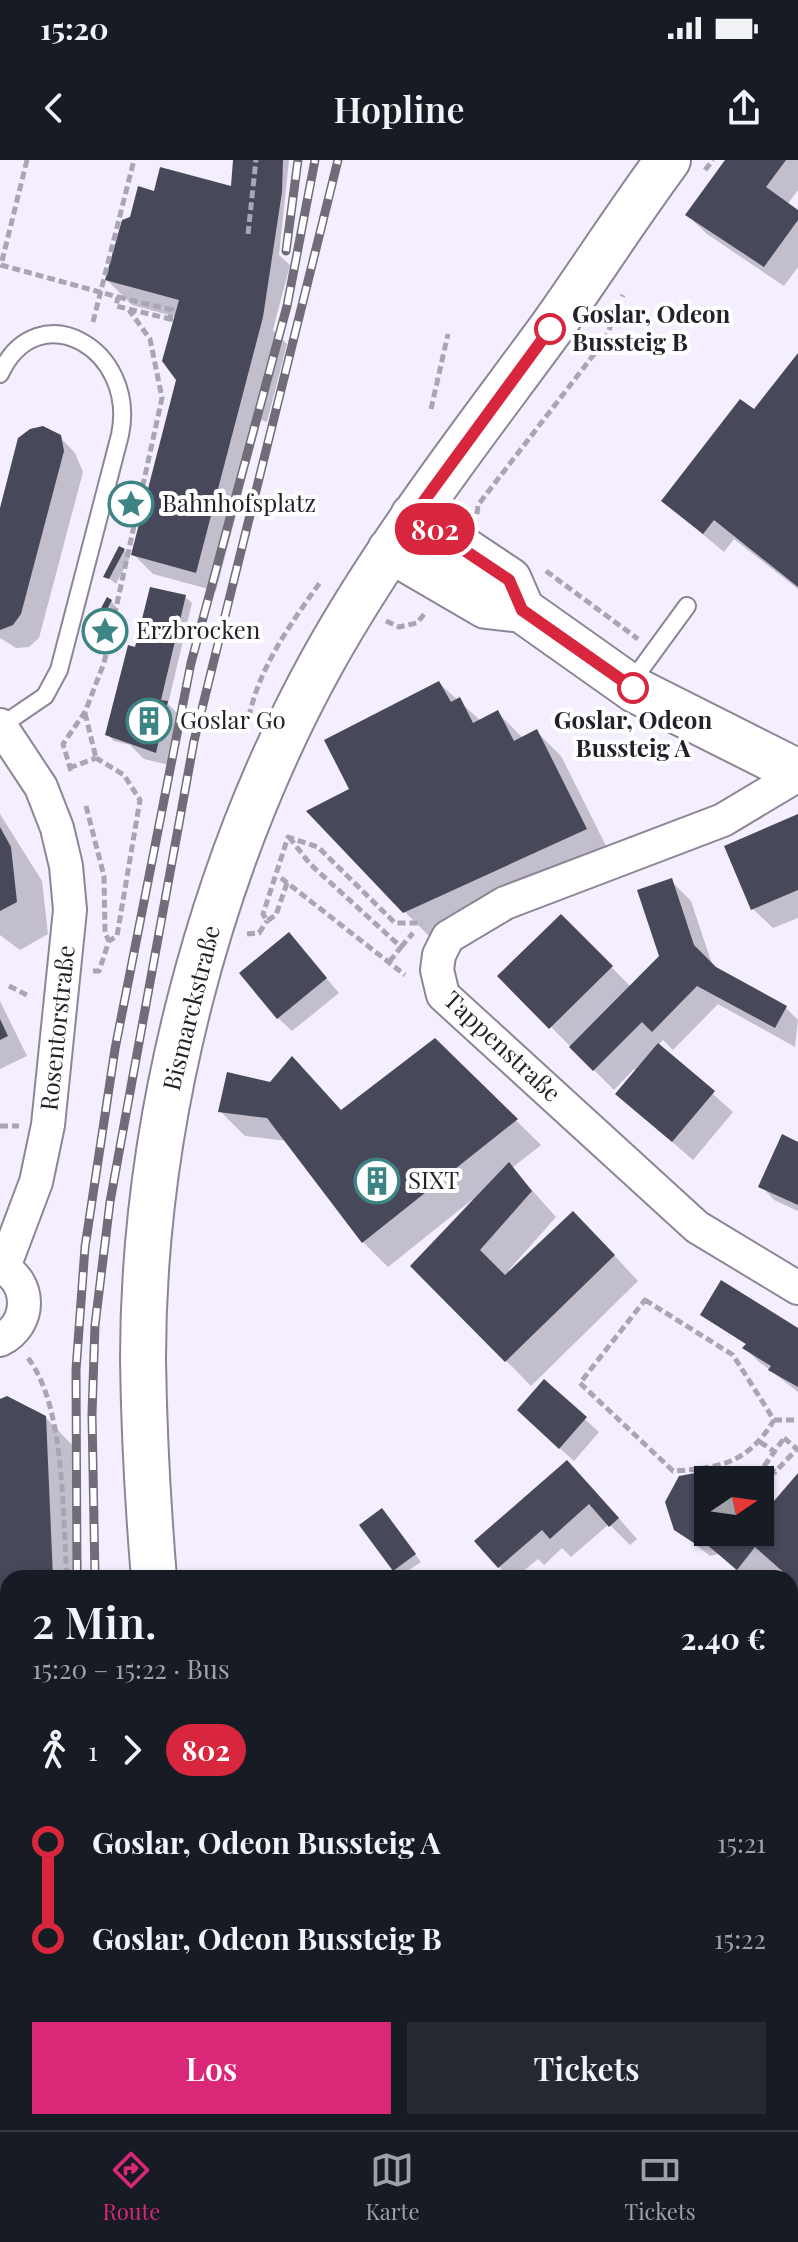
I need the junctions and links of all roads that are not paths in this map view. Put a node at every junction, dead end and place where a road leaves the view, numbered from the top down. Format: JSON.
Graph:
{"nodes":[{"id":1,"x":669,"y":168,"type":"edge"},
{"id":2,"x":0,"y":374,"type":"edge"},
{"id":3,"x":402,"y":533,"type":"junction"},
{"id":4,"x":687,"y":606,"type":"dead end"},
{"id":5,"x":522,"y":610,"type":"junction"},
{"id":6,"x":629,"y":685,"type":"junction"},
{"id":7,"x":0,"y":725,"type":"edge"},
{"id":8,"x":798,"y":773,"type":"edge"},
{"id":9,"x":2,"y":1267,"type":"edge"},
{"id":10,"x":798,"y":1288,"type":"edge"},
{"id":11,"x":5,"y":1337,"type":"edge"},
{"id":12,"x":150,"y":1505,"type":"junction"},
{"id":13,"x":154,"y":1570,"type":"edge"},
{"id":14,"x":162,"y":1570,"type":"edge"}],
"edges":[{"from":1,"to":3,"type":"street","name":"Bismarckstraße"},
{"from":2,"to":7,"type":"lane"},
{"from":3,"to":5,"type":"street"},
{"from":3,"to":5,"type":"street"},
{"from":3,"to":12,"type":"street","name":"Bismarckstraße"},
{"from":4,"to":6,"type":"lane"},
{"from":5,"to":6,"type":"street"},
{"from":6,"to":8,"type":"street"},
{"from":7,"to":9,"type":"street","name":"Rosentorstraße"},
{"from":8,"to":10,"type":"street","name":"Tappenstraße"},
{"from":9,"to":11,"type":"street","name":"Rosentorstraße"},
{"from":12,"to":13,"type":"street","name":"Bismarckstraße"},
{"from":12,"to":14,"type":"street","name":"Bismarckstraße"}]}
